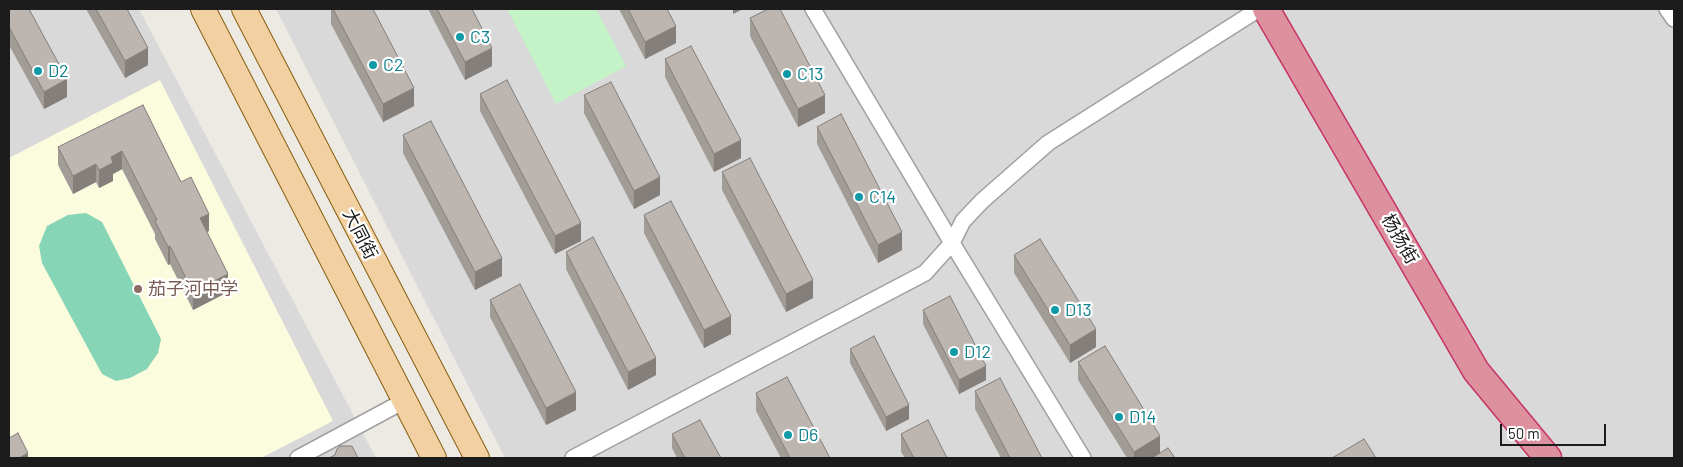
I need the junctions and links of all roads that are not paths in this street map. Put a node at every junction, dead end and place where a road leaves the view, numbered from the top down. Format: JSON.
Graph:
{"nodes":[{"id":1,"x":203,"y":9,"type":"edge"},
{"id":2,"x":244,"y":9,"type":"edge"},
{"id":3,"x":812,"y":9,"type":"edge"},
{"id":4,"x":1259,"y":9,"type":"edge"},
{"id":5,"x":1266,"y":9,"type":"edge"},
{"id":6,"x":1667,"y":9,"type":"edge"},
{"id":7,"x":1674,"y":19,"type":"edge"},
{"id":8,"x":952,"y":243,"type":"junction"},
{"id":9,"x":404,"y":401,"type":"junction"},
{"id":10,"x":298,"y":458,"type":"edge"},
{"id":11,"x":434,"y":458,"type":"edge"},
{"id":12,"x":477,"y":458,"type":"edge"},
{"id":13,"x":573,"y":458,"type":"edge"},
{"id":14,"x":1084,"y":458,"type":"edge"},
{"id":15,"x":1548,"y":458,"type":"edge"}],
"edges":[{"from":1,"to":9,"type":"main road","name":"大同街"},
{"from":2,"to":12,"type":"main road","name":"大同街"},
{"from":3,"to":8,"type":"street"},
{"from":4,"to":8,"type":"street"},
{"from":5,"to":15,"type":"highway","name":"杨扬街"},
{"from":6,"to":7,"type":"street"},
{"from":8,"to":13,"type":"street"},
{"from":8,"to":14,"type":"street"},
{"from":9,"to":10,"type":"street"},
{"from":9,"to":11,"type":"main road","name":"大同街"}]}
